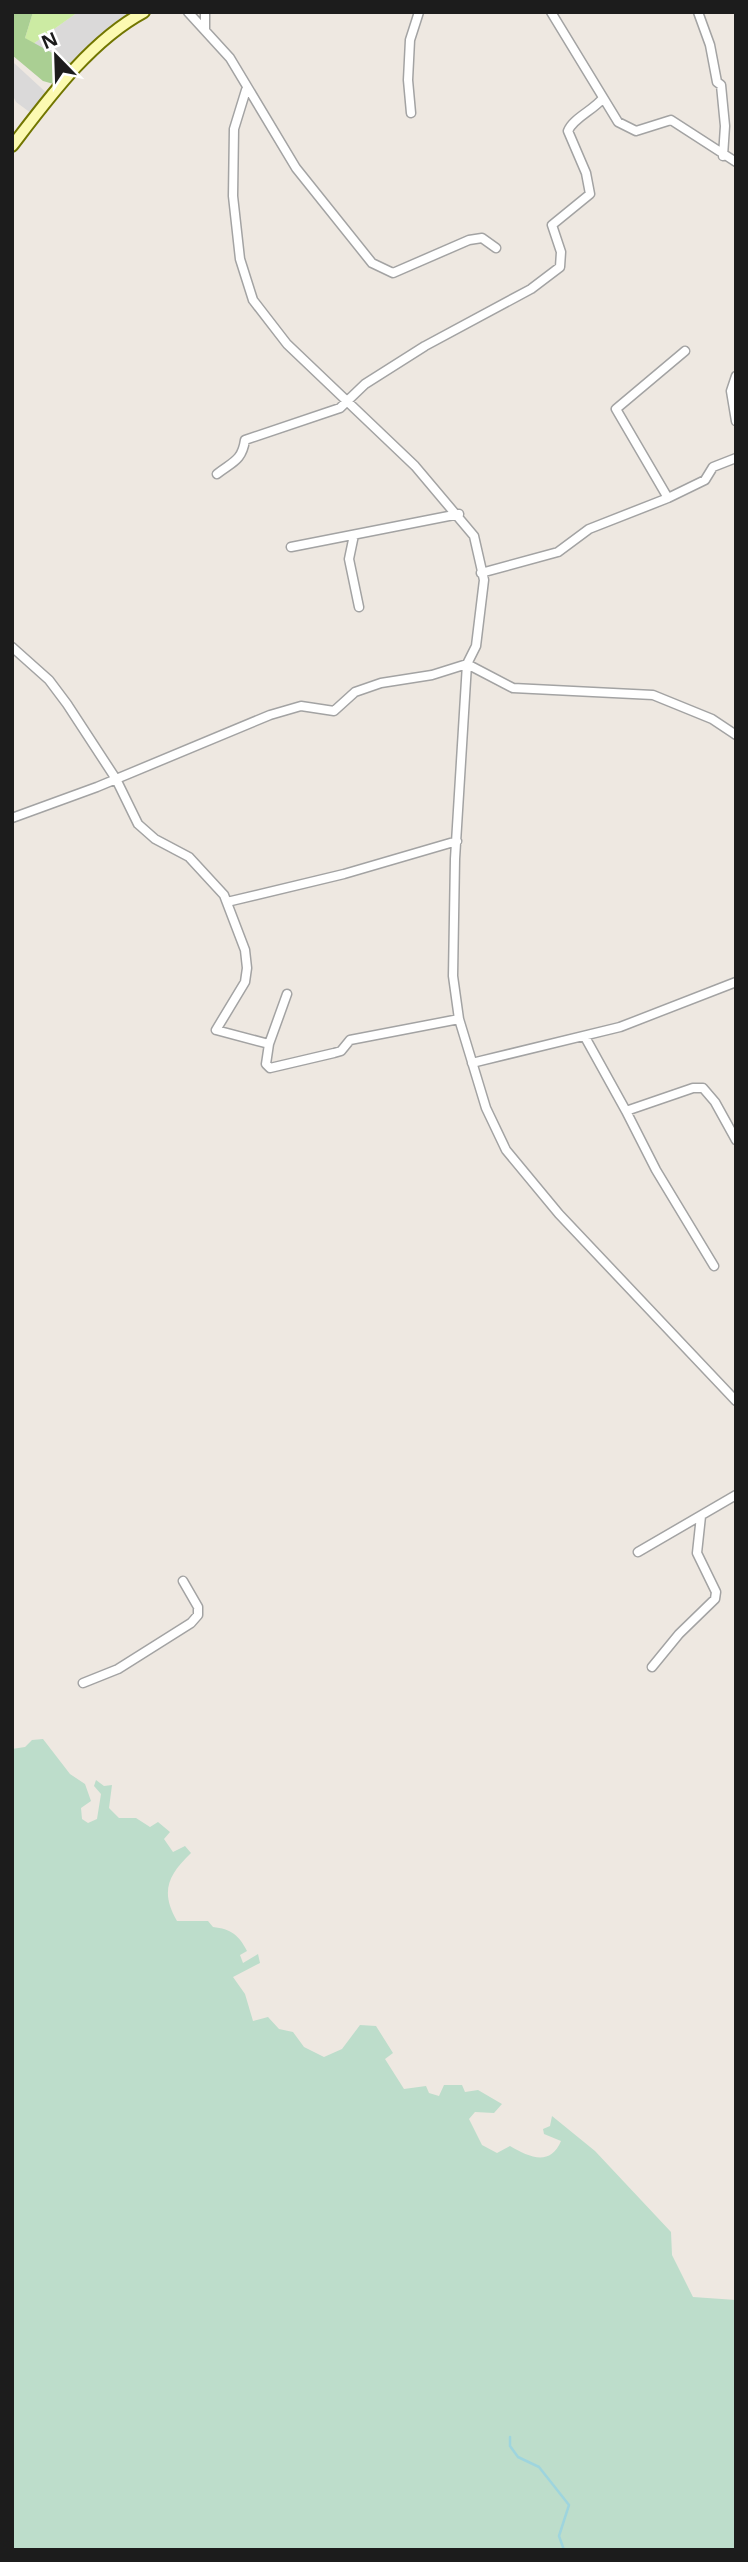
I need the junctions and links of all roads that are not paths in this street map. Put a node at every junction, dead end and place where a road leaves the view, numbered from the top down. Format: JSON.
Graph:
{"nodes":[{"id":1,"x":144,"y":12,"type":"edge"},
{"id":2,"x":190,"y":12,"type":"edge"},
{"id":3,"x":205,"y":12,"type":"edge"},
{"id":4,"x":419,"y":12,"type":"edge"},
{"id":5,"x":551,"y":12,"type":"edge"},
{"id":6,"x":698,"y":12,"type":"edge"},
{"id":7,"x":205,"y":30,"type":"junction"},
{"id":8,"x":246,"y":90,"type":"junction"},
{"id":9,"x":603,"y":98,"type":"junction"},
{"id":10,"x":411,"y":113,"type":"dead end"},
{"id":11,"x":12,"y":146,"type":"edge"},
{"id":12,"x":723,"y":156,"type":"junction"},
{"id":13,"x":736,"y":163,"type":"edge"},
{"id":14,"x":496,"y":248,"type":"dead end"},
{"id":15,"x":685,"y":351,"type":"dead end"},
{"id":16,"x":736,"y":376,"type":"edge"},
{"id":17,"x":346,"y":400,"type":"junction"},
{"id":18,"x":736,"y":421,"type":"edge"},
{"id":19,"x":736,"y":458,"type":"edge"},
{"id":20,"x":217,"y":474,"type":"dead end"},
{"id":21,"x":668,"y":498,"type":"junction"},
{"id":22,"x":459,"y":514,"type":"junction"},
{"id":23,"x":354,"y":535,"type":"junction"},
{"id":24,"x":291,"y":547,"type":"dead end"},
{"id":25,"x":481,"y":573,"type":"junction"},
{"id":26,"x":359,"y":607,"type":"dead end"},
{"id":27,"x":12,"y":647,"type":"edge"},
{"id":28,"x":467,"y":664,"type":"junction"},
{"id":29,"x":736,"y":735,"type":"edge"},
{"id":30,"x":116,"y":779,"type":"junction"},
{"id":31,"x":12,"y":818,"type":"edge"},
{"id":32,"x":457,"y":841,"type":"junction"},
{"id":33,"x":227,"y":902,"type":"junction"},
{"id":34,"x":736,"y":982,"type":"edge"},
{"id":35,"x":287,"y":994,"type":"dead end"},
{"id":36,"x":459,"y":1019,"type":"junction"},
{"id":37,"x":585,"y":1037,"type":"junction"},
{"id":38,"x":270,"y":1044,"type":"junction"},
{"id":39,"x":472,"y":1063,"type":"junction"},
{"id":40,"x":626,"y":1111,"type":"junction"},
{"id":41,"x":736,"y":1140,"type":"edge"},
{"id":42,"x":714,"y":1266,"type":"dead end"},
{"id":43,"x":736,"y":1401,"type":"edge"},
{"id":44,"x":736,"y":1494,"type":"edge"},
{"id":45,"x":701,"y":1516,"type":"junction"},
{"id":46,"x":638,"y":1552,"type":"dead end"},
{"id":47,"x":183,"y":1581,"type":"dead end"},
{"id":48,"x":652,"y":1667,"type":"dead end"},
{"id":49,"x":83,"y":1683,"type":"dead end"}],
"edges":[{"from":1,"to":11,"type":"main road"},
{"from":2,"to":7,"type":"street"},
{"from":3,"to":7,"type":"street"},
{"from":4,"to":10,"type":"street"},
{"from":5,"to":9,"type":"street"},
{"from":6,"to":12,"type":"street"},
{"from":7,"to":8,"type":"street"},
{"from":8,"to":14,"type":"street"},
{"from":8,"to":17,"type":"street"},
{"from":9,"to":12,"type":"street"},
{"from":9,"to":17,"type":"street"},
{"from":12,"to":13,"type":"street"},
{"from":15,"to":21,"type":"street"},
{"from":16,"to":18,"type":"street"},
{"from":17,"to":20,"type":"street"},
{"from":17,"to":22,"type":"street"},
{"from":19,"to":21,"type":"street"},
{"from":21,"to":25,"type":"street"},
{"from":22,"to":23,"type":"street"},
{"from":22,"to":25,"type":"street"},
{"from":23,"to":24,"type":"street"},
{"from":23,"to":26,"type":"street"},
{"from":25,"to":28,"type":"street"},
{"from":27,"to":30,"type":"street"},
{"from":28,"to":29,"type":"street"},
{"from":28,"to":30,"type":"street"},
{"from":28,"to":32,"type":"street"},
{"from":30,"to":31,"type":"street"},
{"from":30,"to":33,"type":"street"},
{"from":32,"to":33,"type":"street"},
{"from":32,"to":36,"type":"street"},
{"from":33,"to":38,"type":"street"},
{"from":34,"to":37,"type":"street"},
{"from":35,"to":38,"type":"street"},
{"from":36,"to":38,"type":"street"},
{"from":36,"to":39,"type":"street"},
{"from":37,"to":39,"type":"street"},
{"from":37,"to":40,"type":"street"},
{"from":39,"to":43,"type":"street"},
{"from":40,"to":41,"type":"street"},
{"from":40,"to":42,"type":"street"},
{"from":44,"to":45,"type":"street"},
{"from":45,"to":46,"type":"street"},
{"from":45,"to":48,"type":"street"},
{"from":47,"to":49,"type":"street"}]}
